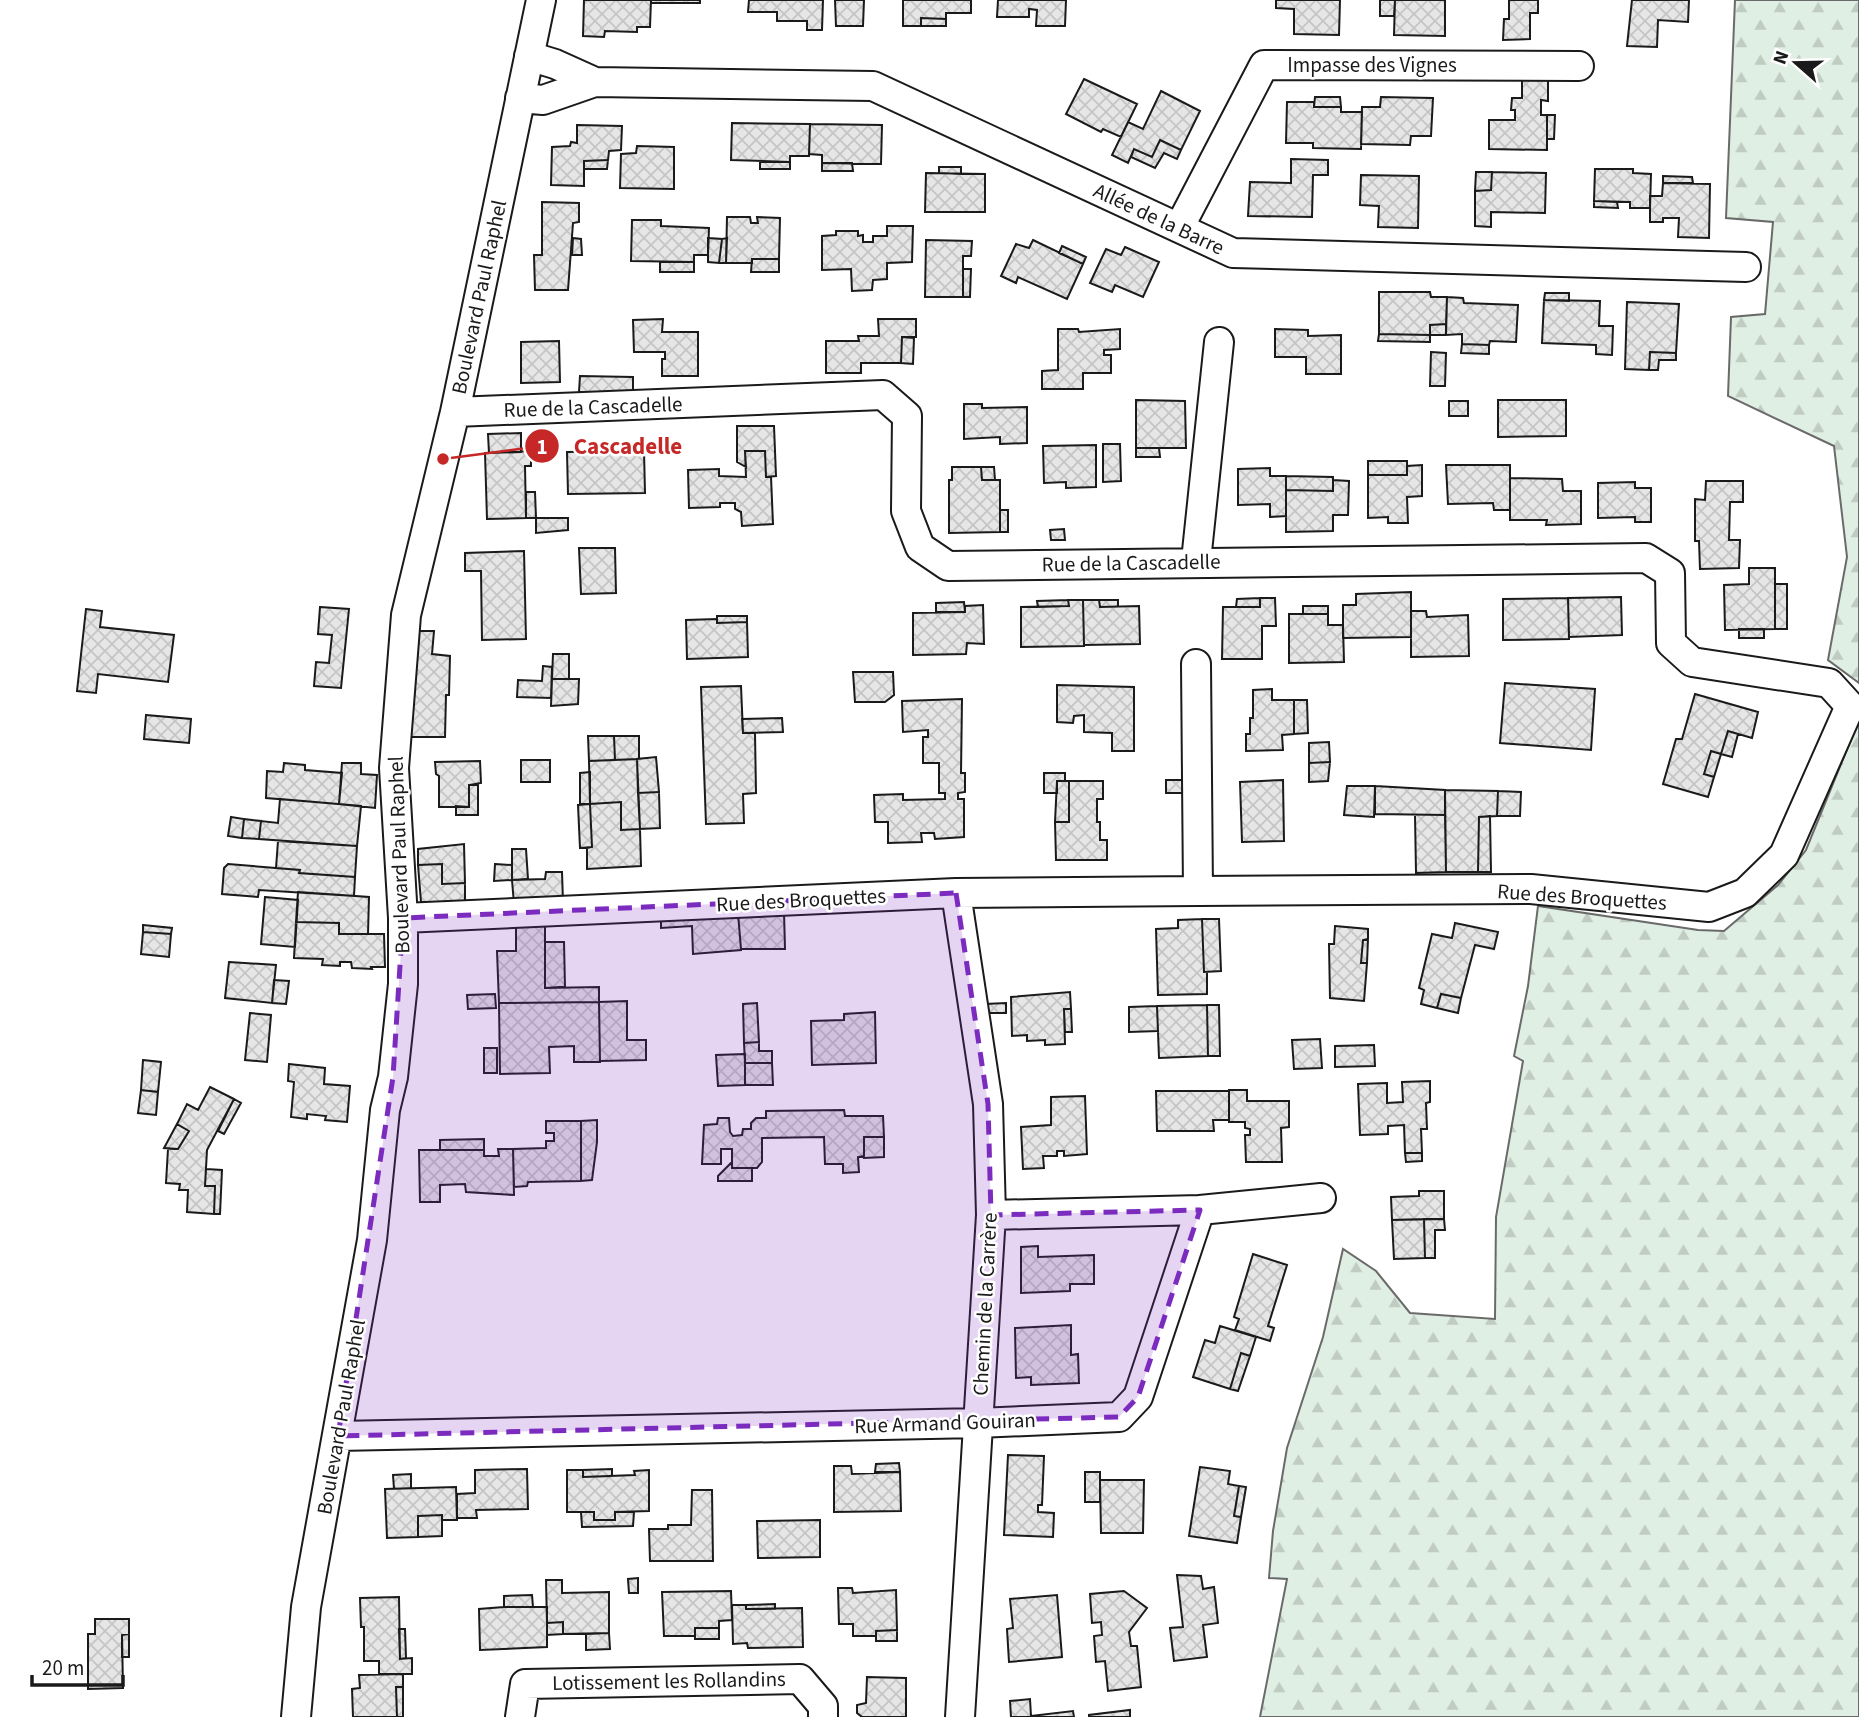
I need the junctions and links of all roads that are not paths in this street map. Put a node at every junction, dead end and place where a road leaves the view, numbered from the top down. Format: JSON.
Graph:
{"nodes":[{"id":1,"x":541,"y":0,"type":"edge"},
{"id":2,"x":529,"y":56,"type":"junction"},
{"id":3,"x":1579,"y":66,"type":"dead end"},
{"id":4,"x":595,"y":82,"type":"junction"},
{"id":5,"x":520,"y":98,"type":"junction"},
{"id":6,"x":1179,"y":228,"type":"junction"},
{"id":7,"x":1746,"y":267,"type":"dead end"},
{"id":8,"x":1219,"y":342,"type":"dead end"},
{"id":9,"x":454,"y":412,"type":"junction"},
{"id":10,"x":1196,"y":561,"type":"junction"},
{"id":11,"x":1196,"y":664,"type":"dead end"},
{"id":12,"x":1850,"y":706,"type":"joint"},
{"id":13,"x":1198,"y":891,"type":"junction"},
{"id":14,"x":956,"y":893,"type":"junction"},
{"id":15,"x":403,"y":918,"type":"junction"},
{"id":16,"x":1321,"y":1198,"type":"dead end"},
{"id":17,"x":1200,"y":1210,"type":"junction"},
{"id":18,"x":991,"y":1215,"type":"junction"},
{"id":19,"x":978,"y":1423,"type":"junction"},
{"id":20,"x":338,"y":1436,"type":"junction"},
{"id":21,"x":296,"y":1717,"type":"edge"},
{"id":22,"x":520,"y":1717,"type":"edge"},
{"id":23,"x":823,"y":1717,"type":"edge"},
{"id":24,"x":960,"y":1717,"type":"edge"}],
"edges":[{"from":1,"to":2,"type":"street","name":"Boulevard Paul Raphel"},
{"from":2,"to":4,"type":"street","name":"Allée de la Barre"},
{"from":2,"to":5,"type":"street","name":"Boulevard Paul Raphel"},
{"from":3,"to":6,"type":"street","name":"Impasse des Vignes"},
{"from":4,"to":5,"type":"street","name":"Allée de la Barre"},
{"from":4,"to":6,"type":"street","name":"Allée de la Barre"},
{"from":5,"to":9,"type":"street","name":"Boulevard Paul Raphel"},
{"from":6,"to":7,"type":"street","name":"Allée de la Barre"},
{"from":8,"to":10,"type":"street"},
{"from":9,"to":10,"type":"street","name":"Rue de la Cascadelle"},
{"from":9,"to":15,"type":"street","name":"Boulevard Paul Raphel"},
{"from":10,"to":12,"type":"street","name":"Rue de la Cascadelle"},
{"from":11,"to":13,"type":"street"},
{"from":12,"to":13,"type":"street","name":"Rue des Broquettes"},
{"from":13,"to":14,"type":"street","name":"Rue des Broquettes"},
{"from":14,"to":15,"type":"street","name":"Rue des Broquettes"},
{"from":14,"to":18,"type":"street","name":"Chemin de la Carrère"},
{"from":15,"to":20,"type":"street","name":"Boulevard Paul Raphel"},
{"from":16,"to":17,"type":"street"},
{"from":17,"to":18,"type":"street"},
{"from":17,"to":19,"type":"street","name":"Rue Armand Gouiran"},
{"from":18,"to":19,"type":"street","name":"Chemin de la Carrère"},
{"from":19,"to":20,"type":"street","name":"Rue Armand Gouiran"},
{"from":19,"to":24,"type":"street","name":"Chemin de la Carrère"},
{"from":20,"to":21,"type":"street","name":"Boulevard Paul Raphel"},
{"from":22,"to":23,"type":"street","name":"Lotissement les Rollandins"}]}
